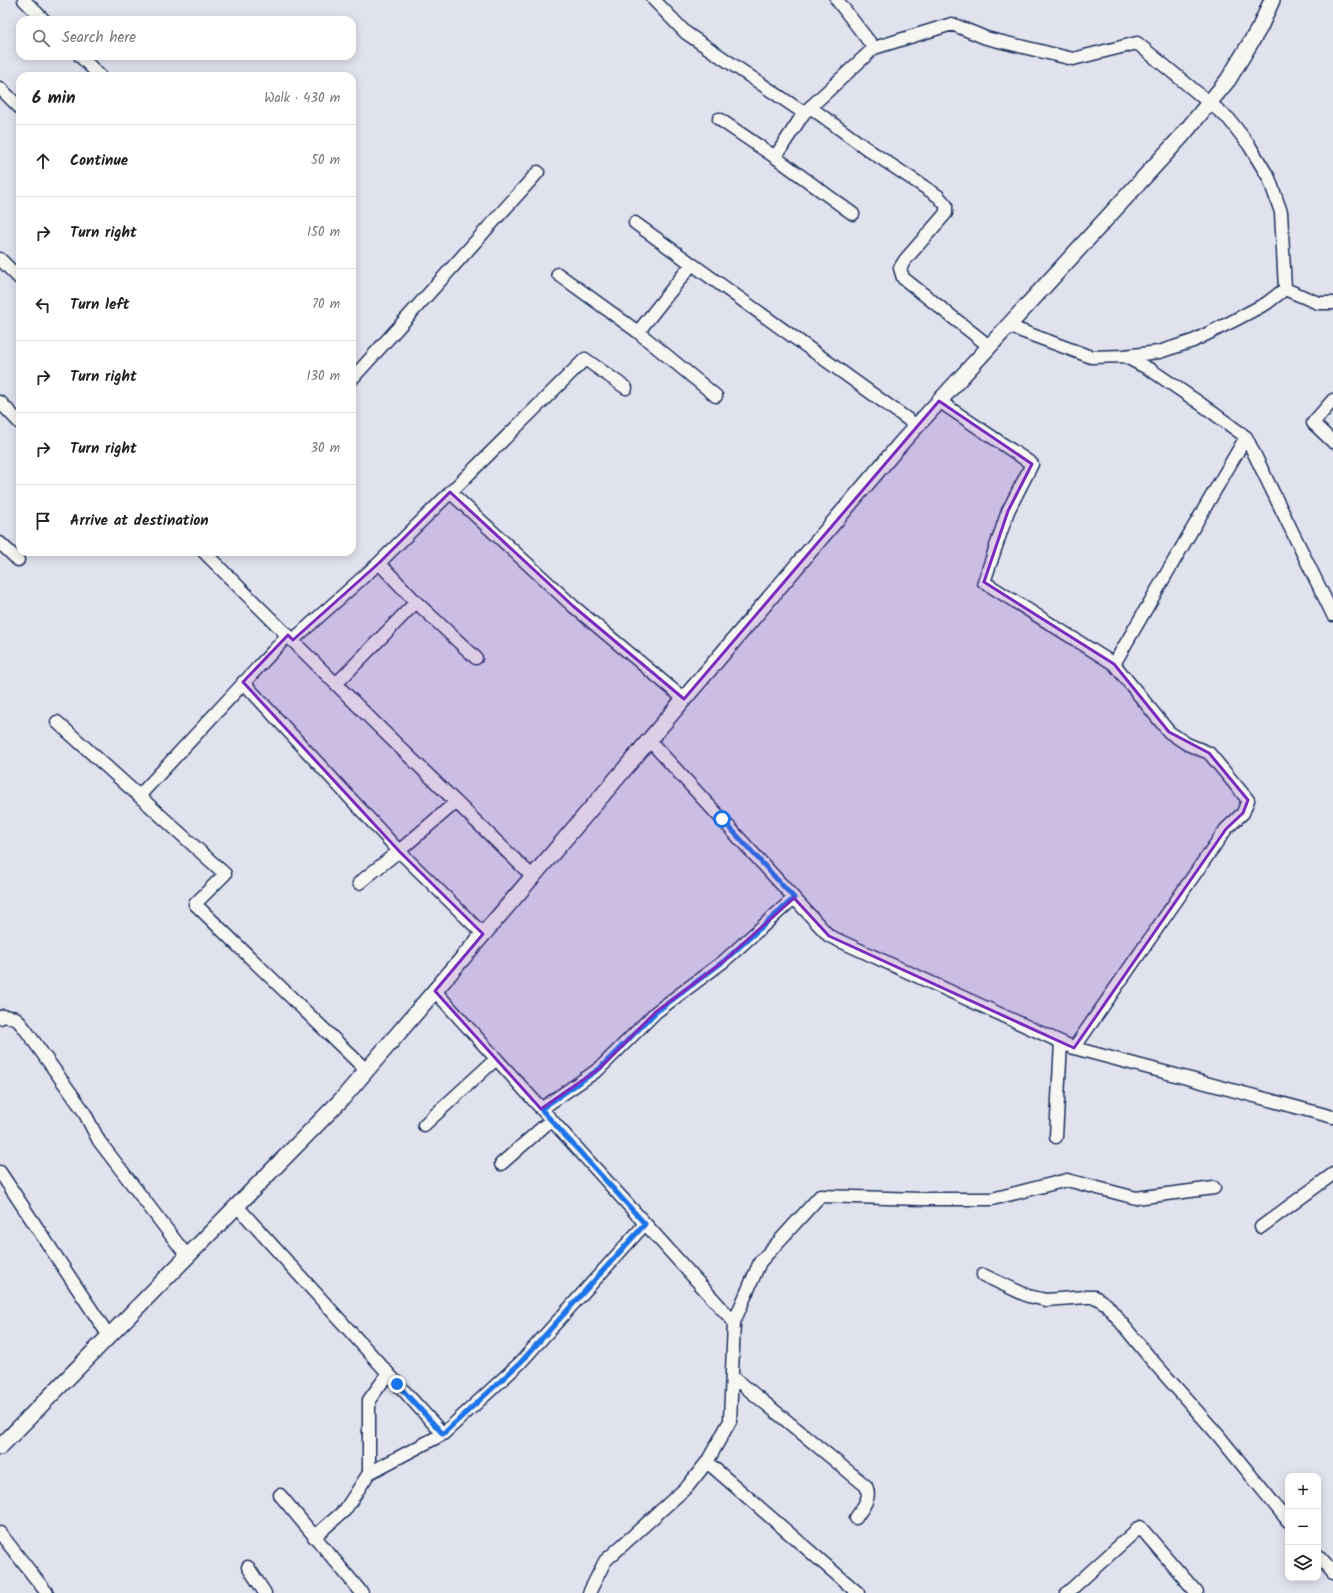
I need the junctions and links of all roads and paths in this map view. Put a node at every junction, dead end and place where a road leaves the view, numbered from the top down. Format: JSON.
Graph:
{"nodes":[{"id":1,"x":24,"y":0,"type":"edge"},
{"id":2,"x":654,"y":0,"type":"edge"},
{"id":3,"x":837,"y":0,"type":"edge"},
{"id":4,"x":1272,"y":0,"type":"edge"},
{"id":5,"x":40,"y":16,"type":"edge"},
{"id":6,"x":874,"y":48,"type":"junction"},
{"id":7,"x":84,"y":60,"type":"edge"},
{"id":8,"x":96,"y":72,"type":"edge"},
{"id":9,"x":0,"y":88,"type":"edge"},
{"id":10,"x":1210,"y":102,"type":"junction"},
{"id":11,"x":16,"y":104,"type":"edge"},
{"id":12,"x":807,"y":110,"type":"junction"},
{"id":13,"x":719,"y":119,"type":"dead end"},
{"id":14,"x":775,"y":157,"type":"junction"},
{"id":15,"x":538,"y":172,"type":"dead end"},
{"id":16,"x":853,"y":214,"type":"dead end"},
{"id":17,"x":635,"y":222,"type":"dead end"},
{"id":18,"x":0,"y":259,"type":"edge"},
{"id":19,"x":692,"y":264,"type":"junction"},
{"id":20,"x":558,"y":274,"type":"dead end"},
{"id":21,"x":16,"y":275,"type":"edge"},
{"id":22,"x":1285,"y":289,"type":"junction"},
{"id":23,"x":1333,"y":302,"type":"edge"},
{"id":24,"x":1008,"y":326,"type":"junction"},
{"id":25,"x":638,"y":332,"type":"junction"},
{"id":26,"x":989,"y":346,"type":"junction"},
{"id":27,"x":1124,"y":356,"type":"junction"},
{"id":28,"x":356,"y":375,"type":"edge"},
{"id":29,"x":626,"y":388,"type":"dead end"},
{"id":30,"x":716,"y":396,"type":"dead end"},
{"id":31,"x":1333,"y":400,"type":"edge"},
{"id":32,"x":939,"y":401,"type":"junction"},
{"id":33,"x":0,"y":402,"type":"edge"},
{"id":34,"x":16,"y":419,"type":"edge"},
{"id":35,"x":917,"y":426,"type":"junction"},
{"id":36,"x":1246,"y":437,"type":"junction"},
{"id":37,"x":1333,"y":442,"type":"edge"},
{"id":38,"x":450,"y":492,"type":"junction"},
{"id":39,"x":0,"y":544,"type":"edge"},
{"id":40,"x":208,"y":556,"type":"edge"},
{"id":41,"x":18,"y":560,"type":"dead end"},
{"id":42,"x":379,"y":563,"type":"junction"},
{"id":43,"x":416,"y":602,"type":"junction"},
{"id":44,"x":1333,"y":615,"type":"edge"},
{"id":45,"x":290,"y":638,"type":"junction"},
{"id":46,"x":476,"y":658,"type":"dead end"},
{"id":47,"x":1114,"y":664,"type":"junction"},
{"id":48,"x":243,"y":682,"type":"junction"},
{"id":49,"x":336,"y":684,"type":"junction"},
{"id":50,"x":684,"y":699,"type":"junction"},
{"id":51,"x":58,"y":722,"type":"dead end"},
{"id":52,"x":650,"y":740,"type":"junction"},
{"id":53,"x":138,"y":796,"type":"junction"},
{"id":54,"x":456,"y":802,"type":"junction"},
{"id":55,"x":399,"y":851,"type":"junction"},
{"id":56,"x":533,"y":877,"type":"junction"},
{"id":57,"x":359,"y":883,"type":"dead end"},
{"id":58,"x":794,"y":898,"type":"junction"},
{"id":59,"x":483,"y":934,"type":"junction"},
{"id":60,"x":435,"y":991,"type":"junction"},
{"id":61,"x":0,"y":1018,"type":"edge"},
{"id":62,"x":1061,"y":1042,"type":"junction"},
{"id":63,"x":1074,"y":1048,"type":"junction"},
{"id":64,"x":496,"y":1059,"type":"junction"},
{"id":65,"x":366,"y":1070,"type":"junction"},
{"id":66,"x":541,"y":1109,"type":"junction"},
{"id":67,"x":1333,"y":1117,"type":"edge"},
{"id":68,"x":551,"y":1120,"type":"junction"},
{"id":69,"x":424,"y":1125,"type":"dead end"},
{"id":70,"x":1056,"y":1137,"type":"dead end"},
{"id":71,"x":501,"y":1164,"type":"dead end"},
{"id":72,"x":0,"y":1172,"type":"edge"},
{"id":73,"x":1333,"y":1174,"type":"edge"},
{"id":74,"x":1214,"y":1188,"type":"dead end"},
{"id":75,"x":236,"y":1205,"type":"junction"},
{"id":76,"x":645,"y":1224,"type":"junction"},
{"id":77,"x":1261,"y":1227,"type":"dead end"},
{"id":78,"x":187,"y":1256,"type":"junction"},
{"id":79,"x":983,"y":1275,"type":"dead end"},
{"id":80,"x":734,"y":1322,"type":"junction"},
{"id":81,"x":109,"y":1336,"type":"junction"},
{"id":82,"x":388,"y":1374,"type":"junction"},
{"id":83,"x":732,"y":1376,"type":"junction"},
{"id":84,"x":443,"y":1434,"type":"junction"},
{"id":85,"x":0,"y":1447,"type":"edge"},
{"id":86,"x":707,"y":1462,"type":"junction"},
{"id":87,"x":369,"y":1473,"type":"junction"},
{"id":88,"x":280,"y":1495,"type":"dead end"},
{"id":89,"x":1285,"y":1517,"type":"edge"},
{"id":90,"x":856,"y":1518,"type":"dead end"},
{"id":91,"x":0,"y":1532,"type":"edge"},
{"id":92,"x":314,"y":1537,"type":"junction"},
{"id":93,"x":1321,"y":1559,"type":"edge"},
{"id":94,"x":248,"y":1567,"type":"dead end"},
{"id":95,"x":1333,"y":1573,"type":"edge"},
{"id":96,"x":47,"y":1593,"type":"edge"},
{"id":97,"x":265,"y":1593,"type":"edge"},
{"id":98,"x":362,"y":1593,"type":"edge"},
{"id":99,"x":589,"y":1593,"type":"edge"},
{"id":100,"x":858,"y":1593,"type":"edge"},
{"id":101,"x":1067,"y":1593,"type":"edge"},
{"id":102,"x":1197,"y":1593,"type":"edge"}],
"edges":[{"from":1,"to":5,"type":"street"},
{"from":2,"to":12,"type":"street"},
{"from":3,"to":6,"type":"street"},
{"from":4,"to":10,"type":"street"},
{"from":6,"to":10,"type":"street"},
{"from":6,"to":12,"type":"street"},
{"from":7,"to":8,"type":"street"},
{"from":9,"to":11,"type":"street"},
{"from":10,"to":22,"type":"street"},
{"from":10,"to":24,"type":"street"},
{"from":12,"to":14,"type":"street"},
{"from":12,"to":26,"type":"street"},
{"from":13,"to":14,"type":"street"},
{"from":14,"to":16,"type":"street"},
{"from":15,"to":28,"type":"street"},
{"from":17,"to":19,"type":"street"},
{"from":18,"to":21,"type":"street"},
{"from":19,"to":25,"type":"street"},
{"from":19,"to":35,"type":"street"},
{"from":20,"to":25,"type":"street"},
{"from":22,"to":23,"type":"street"},
{"from":22,"to":27,"type":"street"},
{"from":24,"to":26,"type":"street"},
{"from":24,"to":27,"type":"street"},
{"from":25,"to":30,"type":"street"},
{"from":26,"to":32,"type":"street"},
{"from":27,"to":36,"type":"street"},
{"from":29,"to":38,"type":"street"},
{"from":31,"to":37,"type":"street"},
{"from":32,"to":35,"type":"street"},
{"from":32,"to":47,"type":"street"},
{"from":33,"to":34,"type":"street"},
{"from":35,"to":50,"type":"street"},
{"from":36,"to":44,"type":"street"},
{"from":36,"to":47,"type":"street"},
{"from":38,"to":42,"type":"street"},
{"from":38,"to":50,"type":"street"},
{"from":39,"to":41,"type":"street"},
{"from":40,"to":45,"type":"street"},
{"from":42,"to":43,"type":"street"},
{"from":42,"to":45,"type":"street"},
{"from":43,"to":46,"type":"street"},
{"from":43,"to":49,"type":"street"},
{"from":45,"to":48,"type":"street"},
{"from":45,"to":49,"type":"street"},
{"from":47,"to":63,"type":"street"},
{"from":48,"to":53,"type":"street"},
{"from":48,"to":55,"type":"street"},
{"from":49,"to":54,"type":"street"},
{"from":50,"to":52,"type":"street"},
{"from":51,"to":53,"type":"street"},
{"from":52,"to":56,"type":"street"},
{"from":52,"to":58,"type":"street"},
{"from":53,"to":65,"type":"street"},
{"from":54,"to":55,"type":"street"},
{"from":54,"to":56,"type":"street"},
{"from":55,"to":57,"type":"street"},
{"from":55,"to":59,"type":"street"},
{"from":56,"to":59,"type":"street"},
{"from":58,"to":62,"type":"street"},
{"from":58,"to":66,"type":"street"},
{"from":59,"to":60,"type":"street"},
{"from":60,"to":64,"type":"street"},
{"from":60,"to":65,"type":"street"},
{"from":61,"to":78,"type":"street"},
{"from":62,"to":63,"type":"street"},
{"from":62,"to":70,"type":"street"},
{"from":63,"to":67,"type":"street"},
{"from":64,"to":66,"type":"street"},
{"from":64,"to":69,"type":"street"},
{"from":65,"to":75,"type":"street"},
{"from":66,"to":68,"type":"street"},
{"from":68,"to":71,"type":"street"},
{"from":68,"to":76,"type":"street"},
{"from":72,"to":81,"type":"street"},
{"from":73,"to":77,"type":"street"},
{"from":74,"to":80,"type":"street"},
{"from":75,"to":78,"type":"street"},
{"from":75,"to":82,"type":"street"},
{"from":76,"to":80,"type":"street"},
{"from":76,"to":84,"type":"street"},
{"from":78,"to":81,"type":"street"},
{"from":79,"to":89,"type":"street"},
{"from":80,"to":83,"type":"street"},
{"from":81,"to":85,"type":"street"},
{"from":82,"to":84,"type":"street"},
{"from":82,"to":87,"type":"street"},
{"from":83,"to":86,"type":"street"},
{"from":83,"to":90,"type":"street"},
{"from":84,"to":87,"type":"street"},
{"from":86,"to":99,"type":"street"},
{"from":86,"to":100,"type":"street"},
{"from":87,"to":92,"type":"street"},
{"from":88,"to":92,"type":"street"},
{"from":91,"to":96,"type":"street"},
{"from":92,"to":98,"type":"street"},
{"from":93,"to":95,"type":"street"},
{"from":94,"to":97,"type":"street"},
{"from":101,"to":102,"type":"street"}]}
